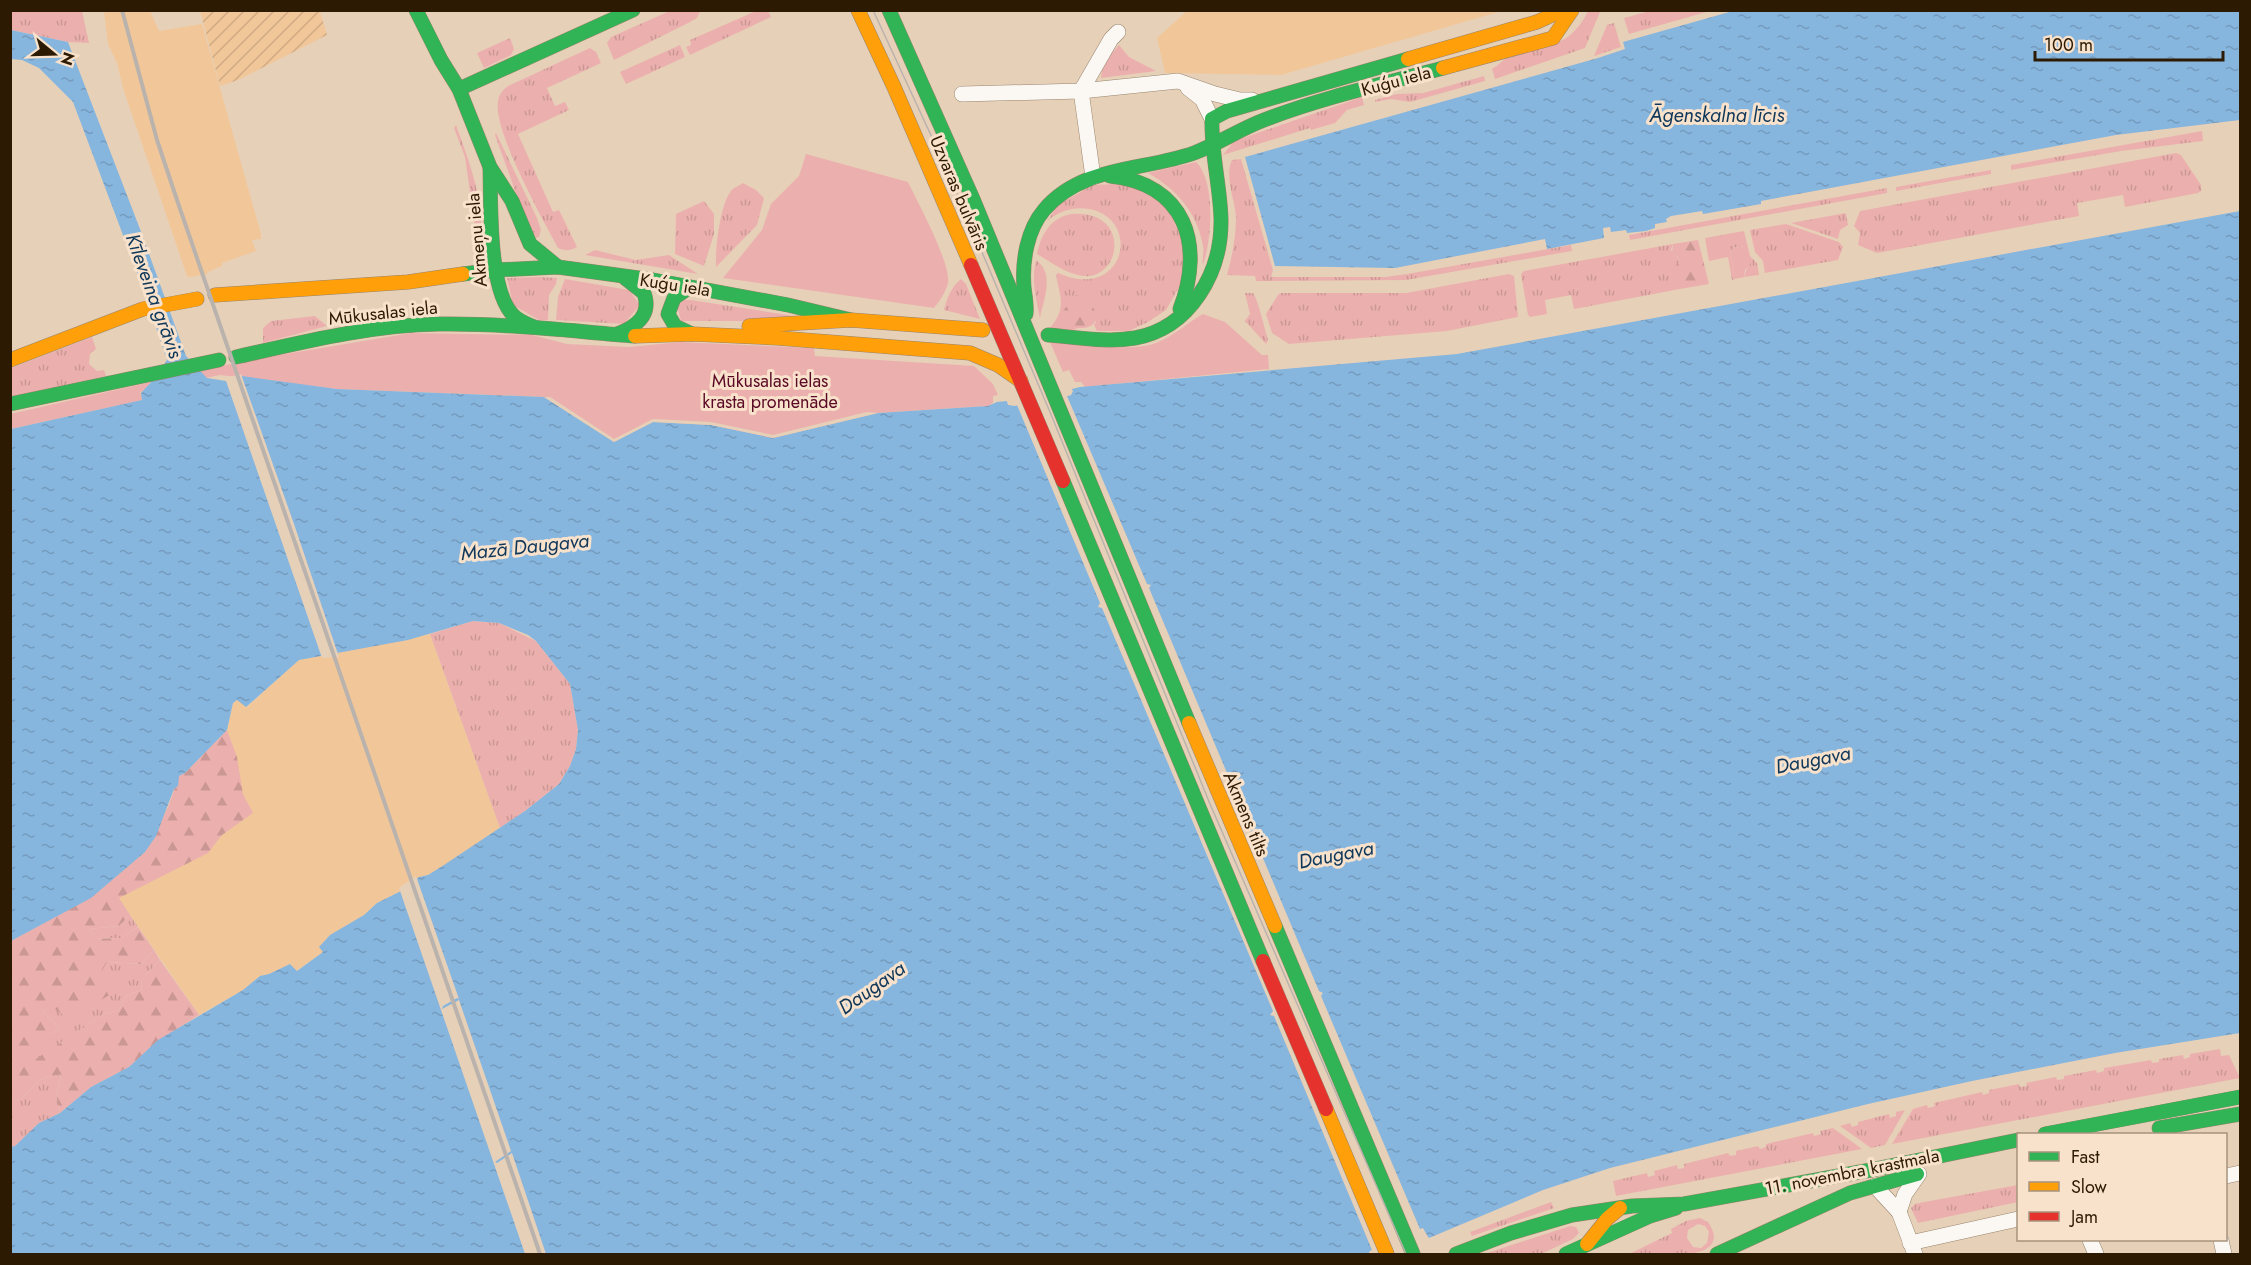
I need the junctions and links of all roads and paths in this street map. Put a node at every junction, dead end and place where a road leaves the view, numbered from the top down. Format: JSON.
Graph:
{"nodes":[{"id":1,"x":416,"y":10,"type":"edge"},
{"id":2,"x":633,"y":10,"type":"edge"},
{"id":3,"x":858,"y":10,"type":"edge"},
{"id":4,"x":889,"y":10,"type":"edge"},
{"id":5,"x":1563,"y":10,"type":"edge"},
{"id":6,"x":1572,"y":10,"type":"edge"},
{"id":7,"x":1114,"y":35,"type":"dead end"},
{"id":8,"x":1468,"y":41,"type":"junction"},
{"id":9,"x":1472,"y":61,"type":"junction"},
{"id":10,"x":1178,"y":81,"type":"junction"},
{"id":11,"x":459,"y":89,"type":"junction"},
{"id":12,"x":1081,"y":90,"type":"junction"},
{"id":13,"x":962,"y":94,"type":"dead end"},
{"id":14,"x":1264,"y":100,"type":"junction"},
{"id":15,"x":1212,"y":119,"type":"junction"},
{"id":16,"x":1211,"y":144,"type":"junction"},
{"id":17,"x":490,"y":167,"type":"junction"},
{"id":18,"x":1098,"y":176,"type":"junction"},
{"id":19,"x":558,"y":267,"type":"junction"},
{"id":20,"x":496,"y":270,"type":"junction"},
{"id":21,"x":626,"y":278,"type":"junction"},
{"id":22,"x":690,"y":287,"type":"junction"},
{"id":23,"x":215,"y":295,"type":"dead end"},
{"id":24,"x":197,"y":298,"type":"dead end"},
{"id":25,"x":851,"y":320,"type":"junction"},
{"id":26,"x":1174,"y":321,"type":"junction"},
{"id":27,"x":1024,"y":324,"type":"junction"},
{"id":28,"x":536,"y":328,"type":"junction"},
{"id":29,"x":983,"y":330,"type":"dead end"},
{"id":30,"x":692,"y":334,"type":"junction"},
{"id":31,"x":614,"y":335,"type":"junction"},
{"id":32,"x":1048,"y":335,"type":"dead end"},
{"id":33,"x":236,"y":357,"type":"dead end"},
{"id":34,"x":10,"y":360,"type":"edge"},
{"id":35,"x":218,"y":360,"type":"dead end"},
{"id":36,"x":1023,"y":386,"type":"junction"},
{"id":37,"x":1048,"y":387,"type":"joint"},
{"id":38,"x":10,"y":404,"type":"edge"},
{"id":39,"x":2241,"y":1097,"type":"edge"},
{"id":40,"x":2241,"y":1114,"type":"edge"},
{"id":41,"x":2146,"y":1131,"type":"dead end"},
{"id":42,"x":2049,"y":1133,"type":"edge"},
{"id":43,"x":2017,"y":1140,"type":"edge"},
{"id":44,"x":1963,"y":1165,"type":"dead end"},
{"id":45,"x":1919,"y":1174,"type":"junction"},
{"id":46,"x":1875,"y":1186,"type":"junction"},
{"id":47,"x":1750,"y":1192,"type":"junction"},
{"id":48,"x":1684,"y":1204,"type":"junction"},
{"id":49,"x":1620,"y":1208,"type":"junction"},
{"id":50,"x":1899,"y":1212,"type":"junction"},
{"id":51,"x":2017,"y":1221,"type":"edge"},
{"id":52,"x":1587,"y":1249,"type":"edge"},
{"id":53,"x":1912,"y":1249,"type":"edge"},
{"id":54,"x":1388,"y":1254,"type":"edge"},
{"id":55,"x":1413,"y":1254,"type":"edge"},
{"id":56,"x":1456,"y":1254,"type":"edge"},
{"id":57,"x":1566,"y":1254,"type":"edge"},
{"id":58,"x":1716,"y":1254,"type":"edge"}],
"edges":[{"from":1,"to":11,"type":"main road","name":"Akmeņu iela"},
{"from":2,"to":11,"type":"main road"},
{"from":3,"to":36,"type":"main road","name":"Uzvaras bulvāris"},
{"from":4,"to":27,"type":"main road","name":"Uzvaras bulvāris"},
{"from":5,"to":8,"type":"main road","name":"Kuģu iela"},
{"from":6,"to":9,"type":"main road","name":"Kuģu iela"},
{"from":7,"to":12,"type":"street"},
{"from":8,"to":9,"type":"main road"},
{"from":8,"to":14,"type":"main road","name":"Kuģu iela"},
{"from":9,"to":16,"type":"main road","name":"Kuģu iela"},
{"from":10,"to":12,"type":"street","name":"Kuģu iela"},
{"from":10,"to":14,"type":"street","name":"Kuģu iela"},
{"from":10,"to":15,"type":"street"},
{"from":11,"to":17,"type":"main road","name":"Akmeņu iela"},
{"from":12,"to":13,"type":"street","name":"Kuģu iela"},
{"from":12,"to":18,"type":"street"},
{"from":14,"to":15,"type":"main road","name":"Kuģu iela"},
{"from":15,"to":16,"type":"main road"},
{"from":16,"to":18,"type":"main road","name":"Kuģu iela"},
{"from":16,"to":26,"type":"main road"},
{"from":17,"to":19,"type":"main road","name":"Akmeņu iela"},
{"from":17,"to":20,"type":"main road","name":"Akmeņu iela"},
{"from":18,"to":26,"type":"main road"},
{"from":18,"to":27,"type":"main road","name":"Kuģu iela"},
{"from":19,"to":20,"type":"main road","name":"Kuģu iela"},
{"from":19,"to":21,"type":"main road","name":"Kuģu iela"},
{"from":20,"to":23,"type":"main road","name":"Mūkusalas iela"},
{"from":20,"to":28,"type":"main road","name":"Akmeņu iela"},
{"from":21,"to":22,"type":"main road","name":"Kuģu iela"},
{"from":21,"to":31,"type":"main road"},
{"from":22,"to":25,"type":"main road","name":"Kuģu iela"},
{"from":22,"to":30,"type":"main road"},
{"from":24,"to":34,"type":"main road"},
{"from":25,"to":29,"type":"main road","name":"Kuģu iela"},
{"from":25,"to":30,"type":"main road","name":"Kuģu iela"},
{"from":26,"to":32,"type":"main road"},
{"from":27,"to":37,"type":"main road","name":"Uzvaras bulvāris"},
{"from":28,"to":31,"type":"main road","name":"Kuģu iela"},
{"from":28,"to":33,"type":"main road","name":"Mūkusalas iela"},
{"from":30,"to":31,"type":"main road","name":"Kuģu iela"},
{"from":30,"to":36,"type":"main road","name":"Kuģu iela"},
{"from":35,"to":38,"type":"main road"},
{"from":36,"to":54,"type":"main road"},
{"from":37,"to":55,"type":"main road","name":"Akmens tilts"},
{"from":39,"to":42,"type":"main road"},
{"from":40,"to":41,"type":"main road"},
{"from":43,"to":47,"type":"main road","name":"11. novembra krastmala"},
{"from":44,"to":45,"type":"main road","name":"11. novembra krastmala"},
{"from":45,"to":46,"type":"main road","name":"11. novembra krastmala"},
{"from":45,"to":50,"type":"street"},
{"from":46,"to":50,"type":"street"},
{"from":46,"to":58,"type":"main road","name":"11. novembra krastmala"},
{"from":47,"to":48,"type":"main road","name":"11. novembra krastmala"},
{"from":47,"to":58,"type":"main road"},
{"from":48,"to":49,"type":"main road","name":"11. novembra krastmala"},
{"from":48,"to":52,"type":"main road","name":"11. novembra krastmala"},
{"from":49,"to":52,"type":"main road"},
{"from":49,"to":56,"type":"main road","name":"11. novembra krastmala"},
{"from":50,"to":53,"type":"street"},
{"from":51,"to":53,"type":"street"},
{"from":52,"to":57,"type":"main road","name":"11. novembra krastmala"}]}
